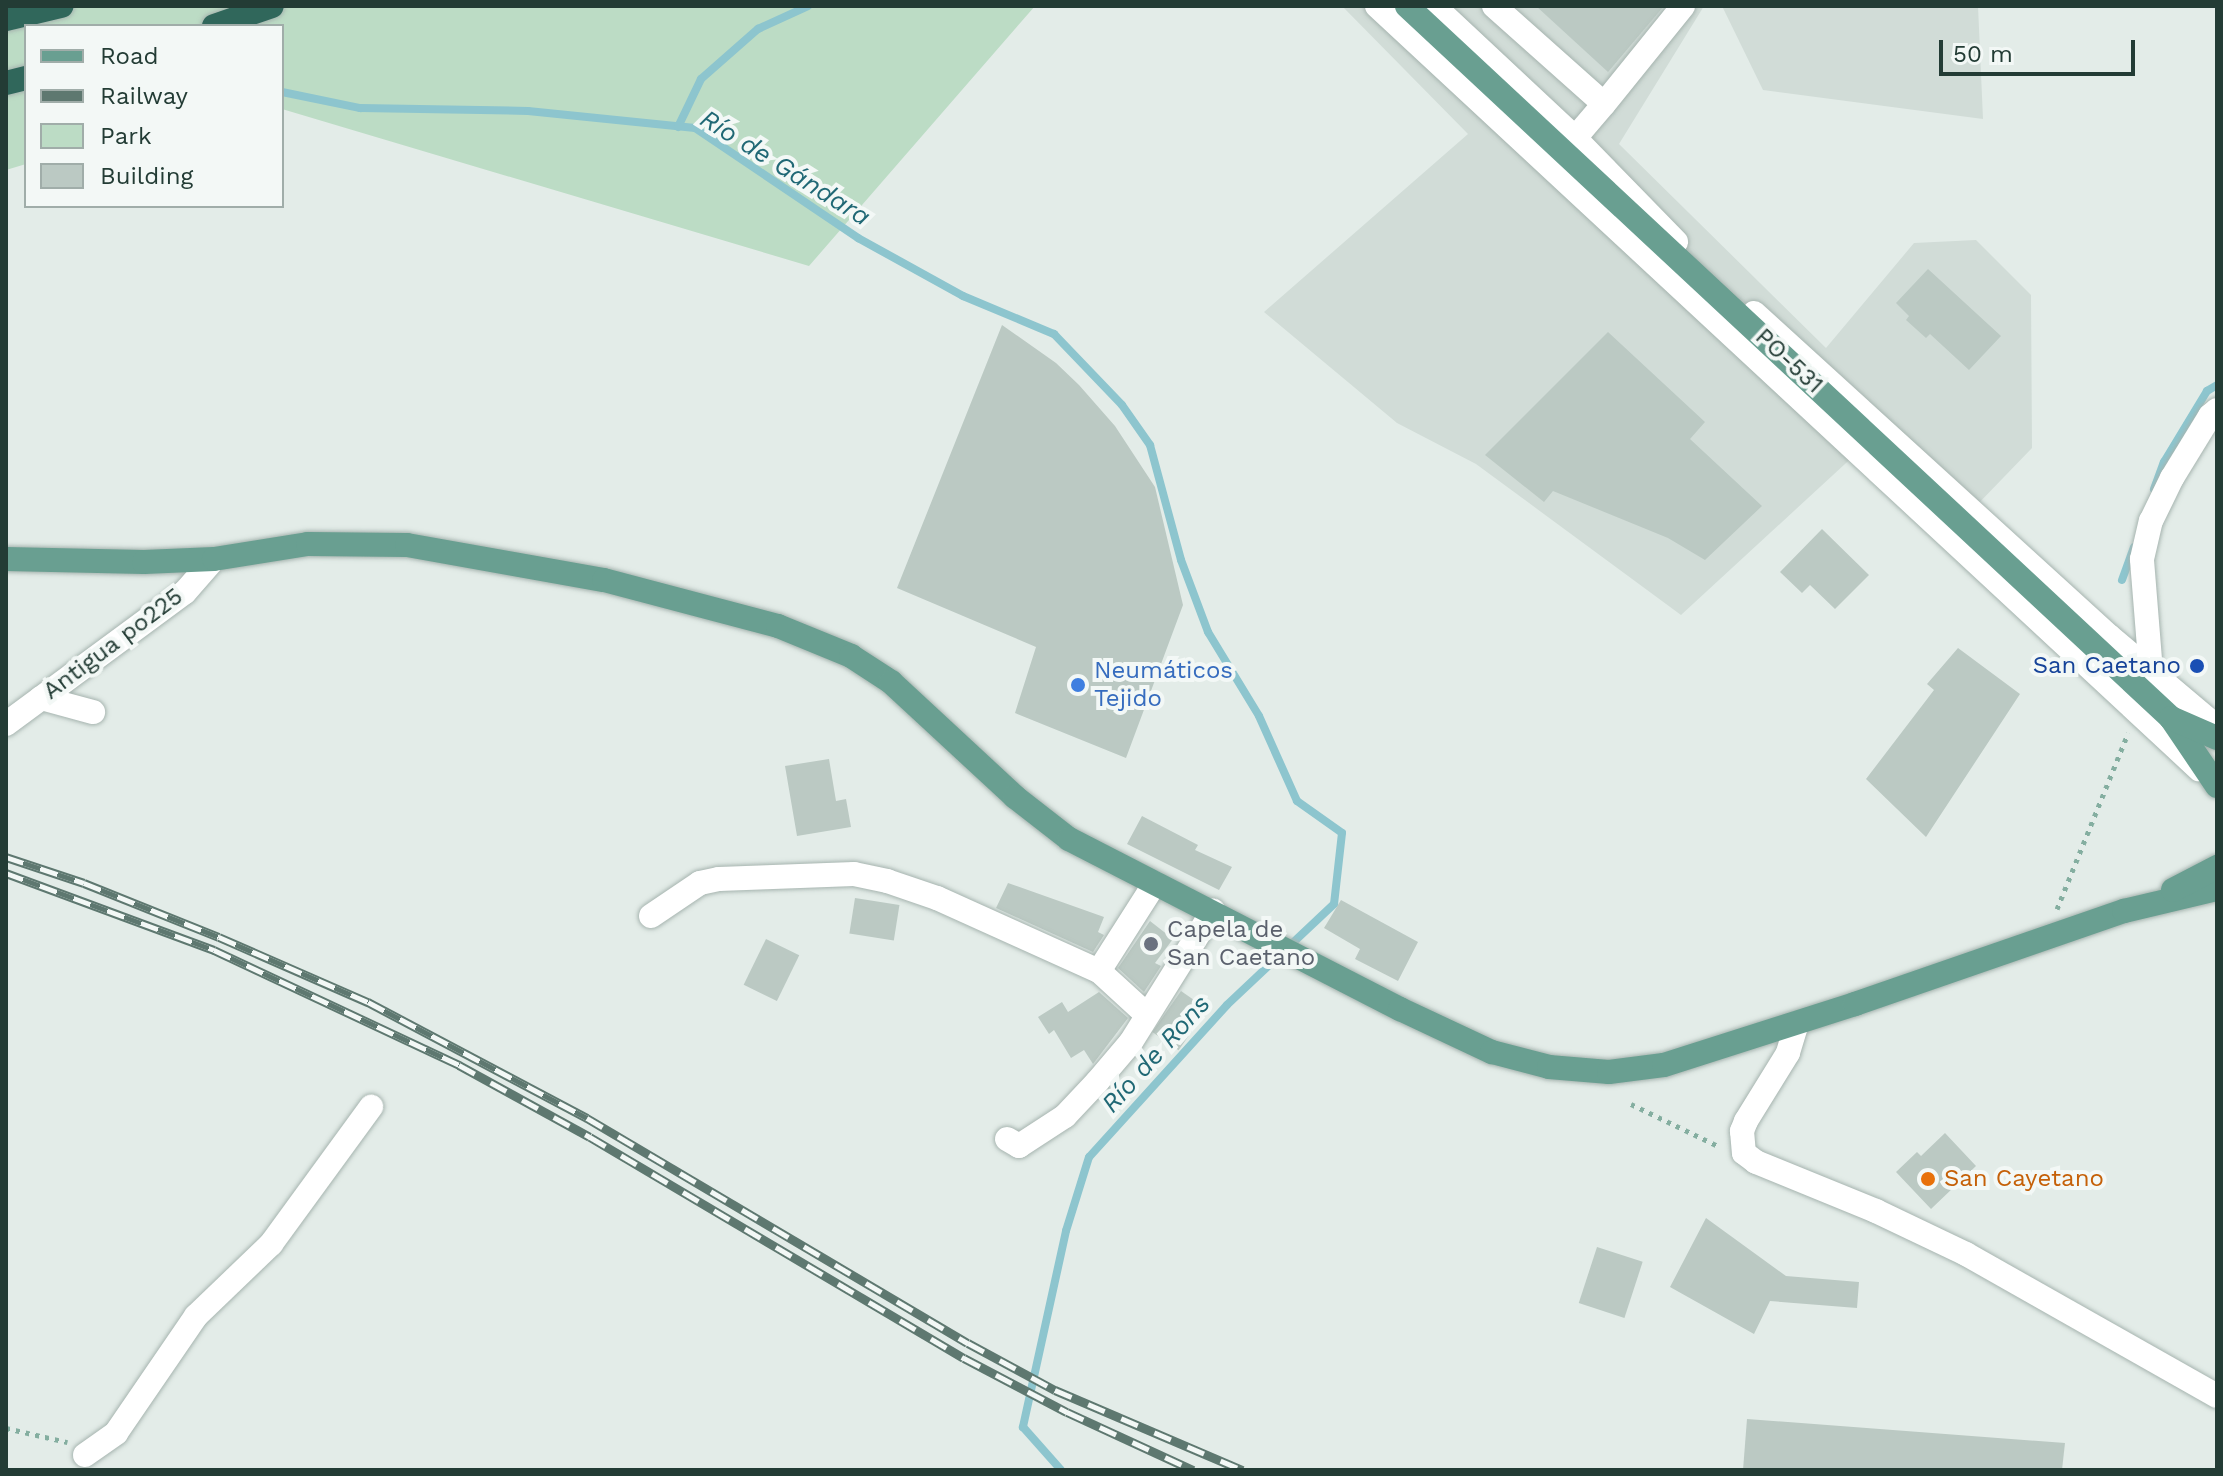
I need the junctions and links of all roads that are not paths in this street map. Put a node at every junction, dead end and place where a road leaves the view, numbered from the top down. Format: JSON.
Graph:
{"nodes":[{"id":1,"x":61,"y":6,"type":"edge"},
{"id":2,"x":272,"y":6,"type":"edge"},
{"id":3,"x":1377,"y":6,"type":"edge"},
{"id":4,"x":1407,"y":6,"type":"edge"},
{"id":5,"x":1434,"y":6,"type":"edge"},
{"id":6,"x":1494,"y":6,"type":"edge"},
{"id":7,"x":1683,"y":6,"type":"edge"},
{"id":8,"x":6,"y":19,"type":"edge"},
{"id":9,"x":220,"y":24,"type":"edge"},
{"id":10,"x":1604,"y":104,"type":"junction"},
{"id":11,"x":1575,"y":138,"type":"junction"},
{"id":12,"x":2217,"y":410,"type":"edge"},
{"id":13,"x":6,"y":559,"type":"edge"},
{"id":14,"x":214,"y":559,"type":"junction"},
{"id":15,"x":2151,"y":672,"type":"junction"},
{"id":16,"x":41,"y":698,"type":"junction"},
{"id":17,"x":93,"y":712,"type":"dead end"},
{"id":18,"x":2171,"y":718,"type":"junction"},
{"id":19,"x":6,"y":724,"type":"edge"},
{"id":20,"x":2217,"y":727,"type":"edge"},
{"id":21,"x":2217,"y":738,"type":"edge"},
{"id":22,"x":2217,"y":786,"type":"edge"},
{"id":23,"x":2217,"y":867,"type":"edge"},
{"id":24,"x":1155,"y":883,"type":"junction"},
{"id":25,"x":2217,"y":889,"type":"edge"},
{"id":26,"x":2139,"y":907,"type":"junction"},
{"id":27,"x":1213,"y":911,"type":"junction"},
{"id":28,"x":651,"y":916,"type":"dead end"},
{"id":29,"x":1099,"y":971,"type":"junction"},
{"id":30,"x":1147,"y":1015,"type":"junction"},
{"id":31,"x":1797,"y":1023,"type":"junction"},
{"id":32,"x":371,"y":1107,"type":"dead end"},
{"id":33,"x":1007,"y":1139,"type":"dead end"},
{"id":34,"x":2217,"y":1396,"type":"edge"},
{"id":35,"x":85,"y":1455,"type":"road end"}],
"edges":[{"from":1,"to":8,"type":"highway"},
{"from":2,"to":9,"type":"highway"},
{"from":3,"to":22,"type":"street","number":"PO-531"},
{"from":4,"to":18,"type":"main road","name":"PO-531"},
{"from":5,"to":11,"type":"street","number":"PO-531"},
{"from":6,"to":10,"type":"street"},
{"from":7,"to":10,"type":"street"},
{"from":10,"to":11,"type":"street"},
{"from":11,"to":15,"type":"street","number":"PO-531"},
{"from":12,"to":15,"type":"street"},
{"from":13,"to":14,"type":"main road"},
{"from":14,"to":16,"type":"street","name":"Antigua po225"},
{"from":14,"to":24,"type":"main road"},
{"from":15,"to":20,"type":"street","number":"PO-531"},
{"from":16,"to":17,"type":"street"},
{"from":16,"to":19,"type":"street","name":"Antigua po225"},
{"from":18,"to":21,"type":"main road"},
{"from":18,"to":22,"type":"main road"},
{"from":23,"to":26,"type":"main road"},
{"from":24,"to":27,"type":"main road"},
{"from":24,"to":29,"type":"street"},
{"from":25,"to":26,"type":"main road"},
{"from":26,"to":31,"type":"main road"},
{"from":27,"to":30,"type":"street"},
{"from":27,"to":31,"type":"main road"},
{"from":28,"to":29,"type":"street"},
{"from":29,"to":30,"type":"street"},
{"from":30,"to":33,"type":"street"},
{"from":31,"to":34,"type":"street"},
{"from":32,"to":35,"type":"street"}]}
